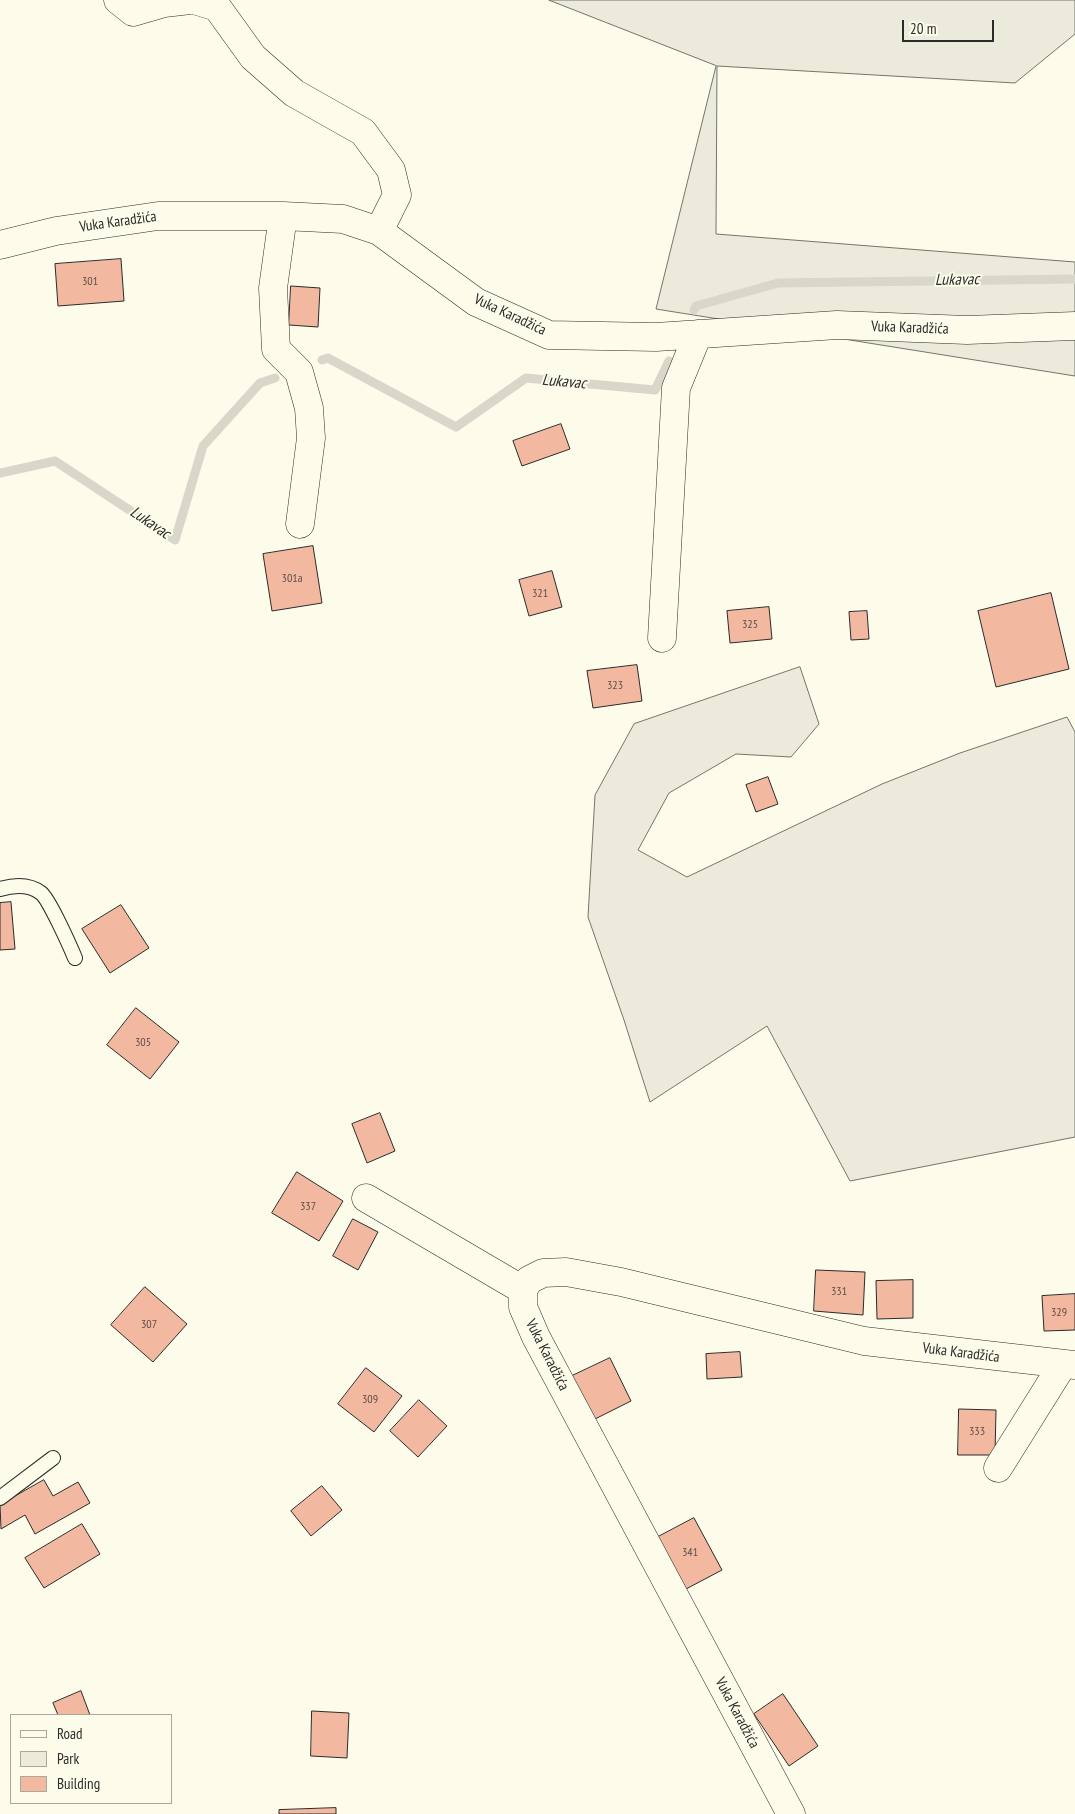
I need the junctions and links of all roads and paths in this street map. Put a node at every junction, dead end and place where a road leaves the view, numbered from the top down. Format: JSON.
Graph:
{"nodes":[{"id":1,"x":118,"y":0,"type":"edge"},
{"id":2,"x":190,"y":0,"type":"edge"},
{"id":3,"x":194,"y":0,"type":"edge"},
{"id":4,"x":284,"y":216,"type":"junction"},
{"id":5,"x":379,"y":231,"type":"junction"},
{"id":6,"x":0,"y":245,"type":"edge"},
{"id":7,"x":1075,"y":326,"type":"edge"},
{"id":8,"x":698,"y":334,"type":"junction"},
{"id":9,"x":300,"y":524,"type":"dead end"},
{"id":10,"x":662,"y":638,"type":"dead end"},
{"id":11,"x":0,"y":889,"type":"edge"},
{"id":12,"x":75,"y":958,"type":"dead end"},
{"id":13,"x":366,"y":1198,"type":"dead end"},
{"id":14,"x":523,"y":1290,"type":"junction"},
{"id":15,"x":1069,"y":1365,"type":"edge"},
{"id":16,"x":53,"y":1458,"type":"dead end"},
{"id":17,"x":998,"y":1468,"type":"dead end"},
{"id":18,"x":0,"y":1498,"type":"edge"},
{"id":19,"x":791,"y":1814,"type":"edge"}],
"edges":[{"from":1,"to":2,"type":"street"},
{"from":3,"to":5,"type":"street"},
{"from":4,"to":5,"type":"street","name":"Vuka Karadžića"},
{"from":4,"to":6,"type":"street","name":"Vuka Karadžića"},
{"from":4,"to":9,"type":"street"},
{"from":5,"to":8,"type":"street","name":"Vuka Karadžića"},
{"from":7,"to":8,"type":"street","name":"Vuka Karadžića"},
{"from":8,"to":10,"type":"street"},
{"from":11,"to":12,"type":"lane"},
{"from":13,"to":14,"type":"street"},
{"from":14,"to":15,"type":"street","name":"Vuka Karadžića"},
{"from":14,"to":19,"type":"street","name":"Vuka Karadžića"},
{"from":15,"to":17,"type":"street"},
{"from":16,"to":18,"type":"lane"}]}
